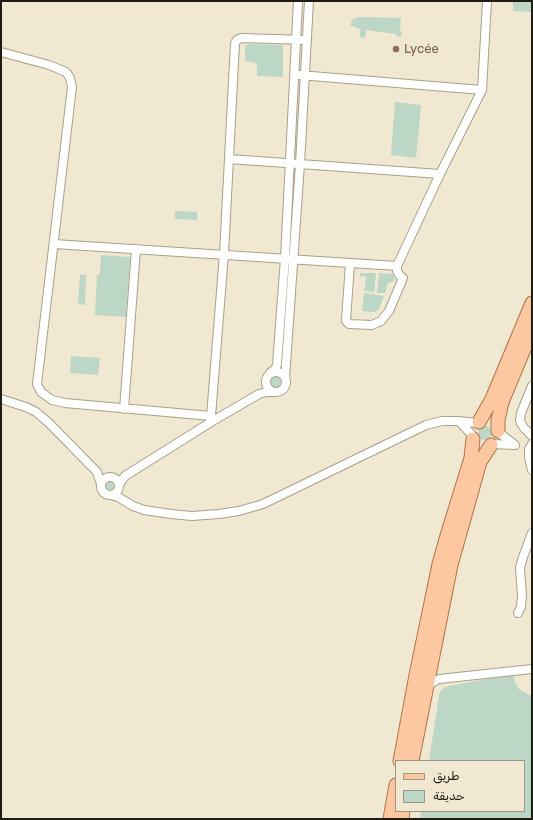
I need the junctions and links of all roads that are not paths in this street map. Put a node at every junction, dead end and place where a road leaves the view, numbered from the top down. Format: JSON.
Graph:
{"nodes":[{"id":1,"x":298,"y":1,"type":"edge"},
{"id":2,"x":309,"y":1,"type":"edge"},
{"id":3,"x":487,"y":1,"type":"edge"},
{"id":4,"x":296,"y":40,"type":"junction"},
{"id":5,"x":307,"y":40,"type":"junction"},
{"id":6,"x":1,"y":52,"type":"edge"},
{"id":7,"x":295,"y":75,"type":"junction"},
{"id":8,"x":304,"y":76,"type":"junction"},
{"id":9,"x":482,"y":90,"type":"junction"},
{"id":10,"x":229,"y":159,"type":"junction"},
{"id":11,"x":290,"y":163,"type":"junction"},
{"id":12,"x":300,"y":164,"type":"junction"},
{"id":13,"x":440,"y":174,"type":"junction"},
{"id":14,"x":54,"y":244,"type":"junction"},
{"id":15,"x":136,"y":249,"type":"junction"},
{"id":16,"x":224,"y":254,"type":"junction"},
{"id":17,"x":285,"y":258,"type":"junction"},
{"id":18,"x":294,"y":259,"type":"junction"},
{"id":19,"x":350,"y":263,"type":"junction"},
{"id":20,"x":397,"y":266,"type":"junction"},
{"id":21,"x":532,"y":303,"type":"edge"},
{"id":22,"x":532,"y":330,"type":"edge"},
{"id":23,"x":268,"y":377,"type":"junction"},
{"id":24,"x":285,"y":378,"type":"junction"},
{"id":25,"x":532,"y":386,"type":"edge"},
{"id":26,"x":275,"y":392,"type":"junction"},
{"id":27,"x":259,"y":394,"type":"junction"},
{"id":28,"x":1,"y":399,"type":"edge"},
{"id":29,"x":124,"y":409,"type":"junction"},
{"id":30,"x":211,"y":419,"type":"junction"},
{"id":31,"x":475,"y":430,"type":"junction"},
{"id":32,"x":532,"y":436,"type":"edge"},
{"id":33,"x":495,"y":438,"type":"junction"},
{"id":34,"x":515,"y":445,"type":"junction"},
{"id":35,"x":531,"y":447,"type":"edge"},
{"id":36,"x":532,"y":470,"type":"edge"},
{"id":37,"x":97,"y":472,"type":"junction"},
{"id":38,"x":125,"y":476,"type":"junction"},
{"id":39,"x":110,"y":477,"type":"junction"},
{"id":40,"x":101,"y":484,"type":"junction"},
{"id":41,"x":120,"y":486,"type":"junction"},
{"id":42,"x":111,"y":495,"type":"junction"},
{"id":43,"x":124,"y":501,"type":"junction"},
{"id":44,"x":532,"y":533,"type":"edge"},
{"id":45,"x":518,"y":613,"type":"dead end"},
{"id":46,"x":430,"y":669,"type":"junction"},
{"id":47,"x":532,"y":669,"type":"edge"},
{"id":48,"x":439,"y":679,"type":"junction"},
{"id":49,"x":426,"y":688,"type":"junction"},
{"id":50,"x":400,"y":760,"type":"edge"},
{"id":51,"x":412,"y":760,"type":"edge"},
{"id":52,"x":395,"y":790,"type":"edge"},
{"id":53,"x":390,"y":819,"type":"edge"}],
"edges":[{"from":1,"to":4,"type":"street"},
{"from":2,"to":5,"type":"street"},
{"from":3,"to":9,"type":"street"},
{"from":4,"to":5,"type":"street"},
{"from":4,"to":7,"type":"street"},
{"from":4,"to":10,"type":"street"},
{"from":5,"to":8,"type":"street"},
{"from":6,"to":14,"type":"street"},
{"from":7,"to":8,"type":"street"},
{"from":7,"to":11,"type":"street"},
{"from":8,"to":9,"type":"street"},
{"from":8,"to":12,"type":"street"},
{"from":9,"to":13,"type":"street"},
{"from":10,"to":11,"type":"street"},
{"from":10,"to":16,"type":"street"},
{"from":11,"to":12,"type":"street"},
{"from":11,"to":17,"type":"street"},
{"from":12,"to":13,"type":"street"},
{"from":12,"to":18,"type":"street"},
{"from":13,"to":20,"type":"street"},
{"from":14,"to":15,"type":"street"},
{"from":14,"to":29,"type":"street"},
{"from":15,"to":16,"type":"street"},
{"from":15,"to":29,"type":"street"},
{"from":16,"to":17,"type":"street"},
{"from":16,"to":30,"type":"street"},
{"from":17,"to":18,"type":"street"},
{"from":17,"to":23,"type":"street"},
{"from":18,"to":19,"type":"street"},
{"from":18,"to":24,"type":"street"},
{"from":19,"to":20,"type":"street"},
{"from":19,"to":20,"type":"street"},
{"from":21,"to":31,"type":"main road"},
{"from":22,"to":33,"type":"main road"},
{"from":23,"to":24,"type":"street"},
{"from":23,"to":26,"type":"street"},
{"from":23,"to":27,"type":"street"},
{"from":24,"to":26,"type":"street"},
{"from":25,"to":32,"type":"street"},
{"from":26,"to":27,"type":"street"},
{"from":27,"to":30,"type":"street"},
{"from":28,"to":37,"type":"street"},
{"from":29,"to":30,"type":"street"},
{"from":30,"to":38,"type":"street"},
{"from":31,"to":33,"type":"main road"},
{"from":31,"to":33,"type":"main road"},
{"from":31,"to":43,"type":"street"},
{"from":31,"to":50,"type":"main road"},
{"from":33,"to":34,"type":"street"},
{"from":33,"to":34,"type":"street"},
{"from":33,"to":46,"type":"main road"},
{"from":34,"to":35,"type":"street"},
{"from":35,"to":36,"type":"street"},
{"from":37,"to":39,"type":"street"},
{"from":37,"to":40,"type":"street"},
{"from":38,"to":39,"type":"street"},
{"from":38,"to":41,"type":"street"},
{"from":39,"to":40,"type":"street"},
{"from":39,"to":41,"type":"street"},
{"from":40,"to":42,"type":"street"},
{"from":41,"to":42,"type":"street"},
{"from":41,"to":43,"type":"street"},
{"from":42,"to":43,"type":"street"},
{"from":44,"to":45,"type":"street"},
{"from":46,"to":48,"type":"street"},
{"from":46,"to":49,"type":"main road"},
{"from":47,"to":48,"type":"street"},
{"from":48,"to":49,"type":"street"},
{"from":49,"to":51,"type":"main road"},
{"from":52,"to":53,"type":"main road"}]}
